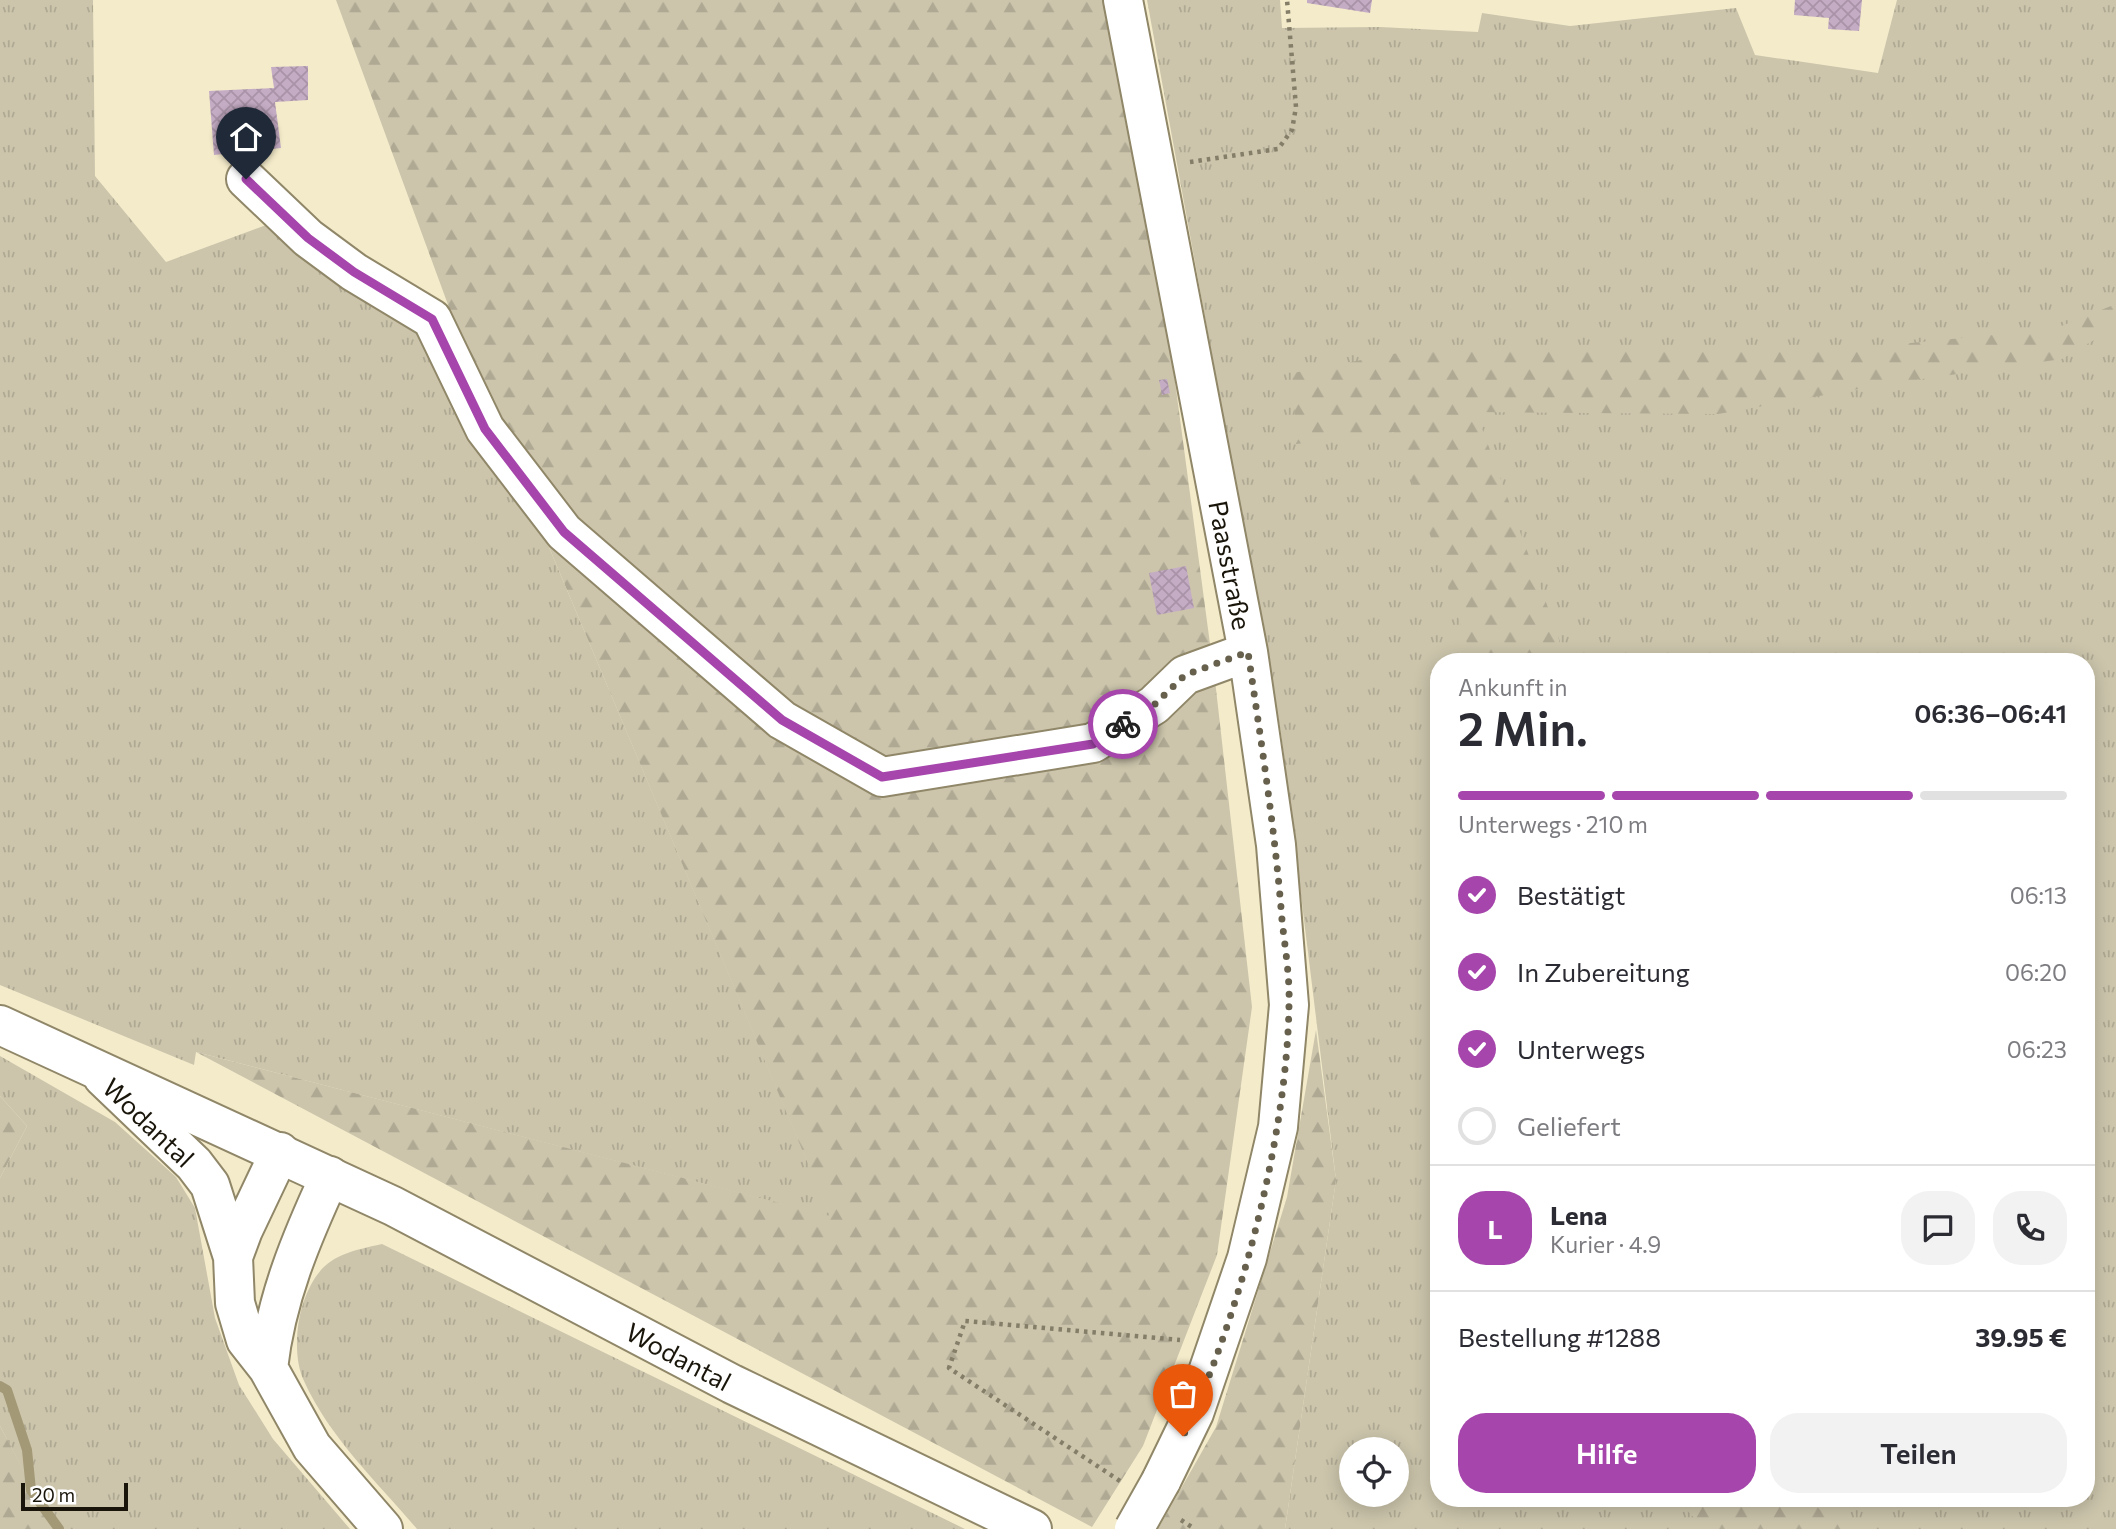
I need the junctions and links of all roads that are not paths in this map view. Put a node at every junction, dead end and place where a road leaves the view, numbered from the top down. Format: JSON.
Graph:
{"nodes":[{"id":1,"x":1123,"y":0,"type":"edge"},
{"id":2,"x":246,"y":179,"type":"dead end"},
{"id":3,"x":1248,"y":652,"type":"junction"},
{"id":4,"x":0,"y":1025,"type":"edge"},
{"id":5,"x":91,"y":1066,"type":"junction"},
{"id":6,"x":280,"y":1152,"type":"junction"},
{"id":7,"x":330,"y":1176,"type":"junction"},
{"id":8,"x":233,"y":1257,"type":"junction"},
{"id":9,"x":268,"y":1368,"type":"junction"},
{"id":10,"x":383,"y":1529,"type":"edge"},
{"id":11,"x":1032,"y":1529,"type":"edge"},
{"id":12,"x":1133,"y":1529,"type":"edge"}],
"edges":[{"from":1,"to":3,"type":"street","name":"Paasstraße"},
{"from":2,"to":3,"type":"street"},
{"from":3,"to":12,"type":"street","name":"Paasstraße","bridge":true},
{"from":4,"to":5,"type":"street","name":"Wodantal"},
{"from":5,"to":6,"type":"street","name":"Wodantal"},
{"from":5,"to":8,"type":"street","name":"Wodantal"},
{"from":6,"to":7,"type":"street","name":"Wodantal"},
{"from":6,"to":8,"type":"street","name":"Wodantal"},
{"from":7,"to":9,"type":"street"},
{"from":7,"to":11,"type":"street","name":"Wodantal"},
{"from":8,"to":9,"type":"street","name":"Wodantal"},
{"from":9,"to":10,"type":"street","name":"Wodantal"}]}
